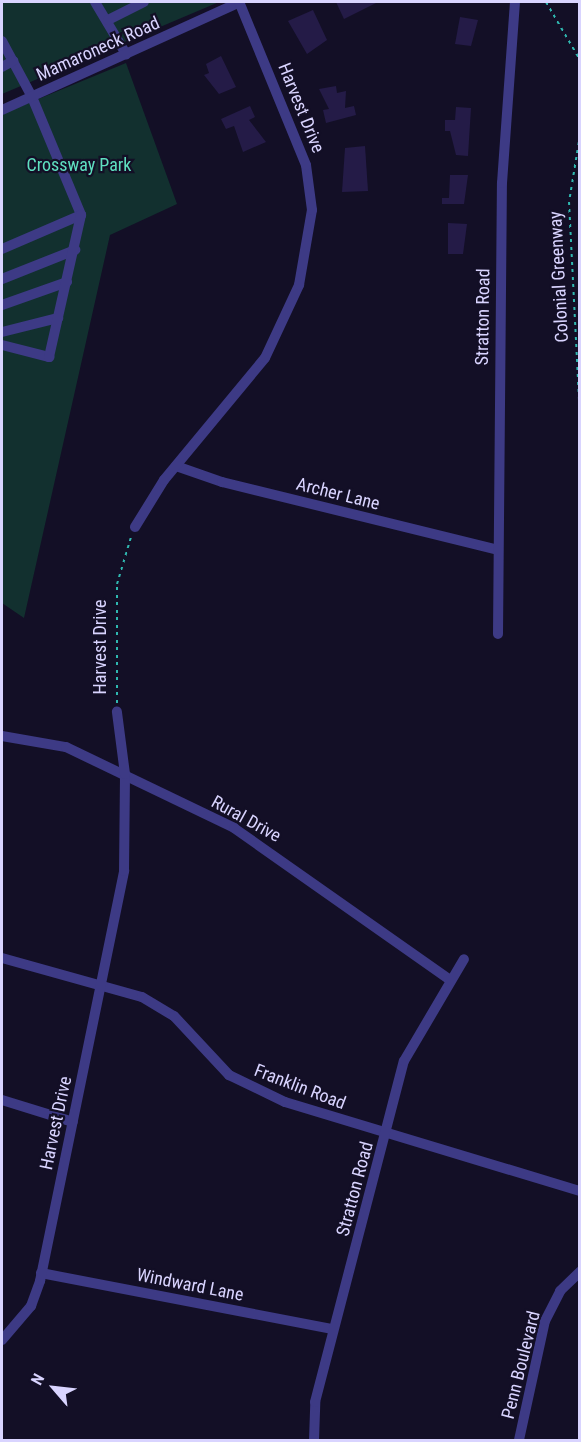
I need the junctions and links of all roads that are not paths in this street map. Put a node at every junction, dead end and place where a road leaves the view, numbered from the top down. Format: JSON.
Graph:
{"nodes":[{"id":1,"x":95,"y":2,"type":"edge"},
{"id":2,"x":144,"y":2,"type":"edge"},
{"id":3,"x":240,"y":2,"type":"edge"},
{"id":4,"x":515,"y":2,"type":"edge"},
{"id":5,"x":108,"y":20,"type":"junction"},
{"id":6,"x":2,"y":41,"type":"edge"},
{"id":7,"x":126,"y":54,"type":"junction"},
{"id":8,"x":13,"y":61,"type":"junction"},
{"id":9,"x":2,"y":67,"type":"edge"},
{"id":10,"x":32,"y":96,"type":"junction"},
{"id":11,"x":2,"y":110,"type":"edge"},
{"id":12,"x":81,"y":215,"type":"junction"},
{"id":13,"x":2,"y":249,"type":"edge"},
{"id":14,"x":75,"y":250,"type":"junction"},
{"id":15,"x":2,"y":279,"type":"edge"},
{"id":16,"x":67,"y":282,"type":"junction"},
{"id":17,"x":2,"y":305,"type":"edge"},
{"id":18,"x":58,"y":318,"type":"junction"},
{"id":19,"x":2,"y":332,"type":"edge"},
{"id":20,"x":2,"y":345,"type":"edge"},
{"id":21,"x":176,"y":466,"type":"junction"},
{"id":22,"x":135,"y":527,"type":"road end"},
{"id":23,"x":495,"y":549,"type":"junction"},
{"id":24,"x":498,"y":634,"type":"dead end"},
{"id":25,"x":117,"y":712,"type":"road end"},
{"id":26,"x":2,"y":736,"type":"edge"},
{"id":27,"x":124,"y":774,"type":"junction"},
{"id":28,"x":2,"y":958,"type":"edge"},
{"id":29,"x":464,"y":958,"type":"dead end"},
{"id":30,"x":450,"y":980,"type":"junction"},
{"id":31,"x":103,"y":982,"type":"junction"},
{"id":32,"x":2,"y":1100,"type":"edge"},
{"id":33,"x":73,"y":1122,"type":"junction"},
{"id":34,"x":386,"y":1133,"type":"junction"},
{"id":35,"x":579,"y":1191,"type":"edge"},
{"id":36,"x":579,"y":1272,"type":"edge"},
{"id":37,"x":41,"y":1273,"type":"junction"},
{"id":38,"x":333,"y":1329,"type":"junction"},
{"id":39,"x":2,"y":1340,"type":"edge"},
{"id":40,"x":314,"y":1440,"type":"edge"},
{"id":41,"x":519,"y":1440,"type":"edge"}],
"edges":[{"from":1,"to":5,"type":"street"},
{"from":2,"to":5,"type":"street"},
{"from":3,"to":7,"type":"street","name":"Mamaroneck Road"},
{"from":3,"to":21,"type":"street","name":"Harvest Drive"},
{"from":4,"to":23,"type":"street","name":"Stratton Road"},
{"from":5,"to":7,"type":"street"},
{"from":6,"to":8,"type":"street"},
{"from":7,"to":10,"type":"street","name":"Mamaroneck Road"},
{"from":8,"to":9,"type":"street"},
{"from":8,"to":10,"type":"street"},
{"from":10,"to":11,"type":"street","name":"Mamaroneck Road"},
{"from":10,"to":12,"type":"street"},
{"from":12,"to":13,"type":"street"},
{"from":12,"to":14,"type":"street"},
{"from":14,"to":15,"type":"street"},
{"from":14,"to":16,"type":"street"},
{"from":16,"to":17,"type":"street"},
{"from":16,"to":18,"type":"street"},
{"from":18,"to":19,"type":"street"},
{"from":18,"to":20,"type":"street"},
{"from":21,"to":22,"type":"street","name":"Harvest Drive"},
{"from":21,"to":23,"type":"street","name":"Archer Lane"},
{"from":23,"to":24,"type":"street","name":"Stratton Road"},
{"from":25,"to":27,"type":"street","name":"Harvest Drive"},
{"from":26,"to":27,"type":"street","name":"Rural Drive"},
{"from":27,"to":30,"type":"street","name":"Rural Drive"},
{"from":27,"to":31,"type":"street","name":"Harvest Drive"},
{"from":28,"to":31,"type":"street","name":"Franklin Road"},
{"from":29,"to":30,"type":"street","name":"Stratton Road"},
{"from":30,"to":34,"type":"street","name":"Stratton Road"},
{"from":31,"to":33,"type":"street","name":"Harvest Drive"},
{"from":31,"to":34,"type":"street","name":"Franklin Road"},
{"from":32,"to":33,"type":"street"},
{"from":33,"to":37,"type":"street","name":"Harvest Drive"},
{"from":34,"to":35,"type":"street","name":"Franklin Road"},
{"from":34,"to":38,"type":"street","name":"Stratton Road"},
{"from":36,"to":41,"type":"street","name":"Penn Boulevard"},
{"from":37,"to":38,"type":"street","name":"Windward Lane"},
{"from":37,"to":39,"type":"street","name":"Harvest Drive"},
{"from":38,"to":40,"type":"street","name":"Stratton Road"}]}
